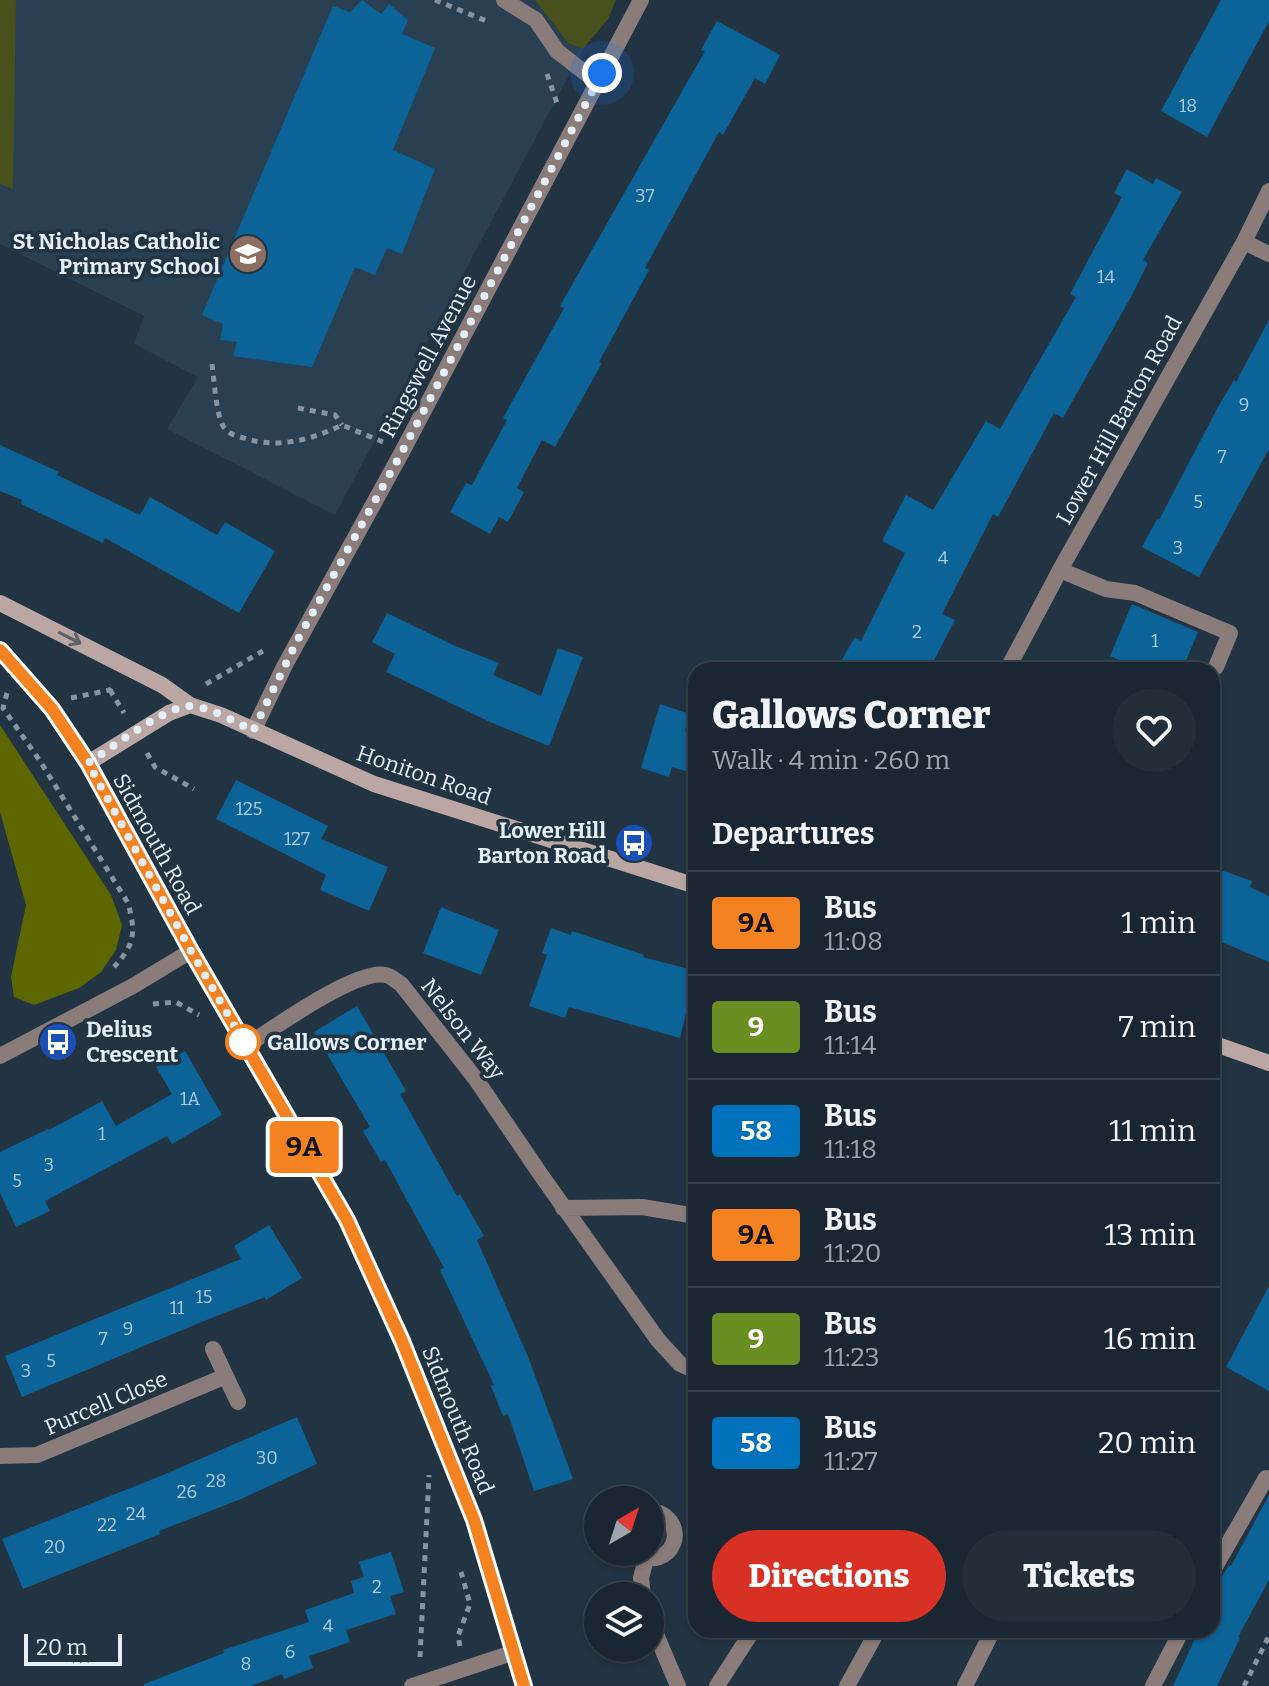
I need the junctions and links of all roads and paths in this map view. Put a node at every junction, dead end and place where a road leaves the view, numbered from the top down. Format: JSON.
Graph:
{"nodes":[{"id":1,"x":435,"y":0,"type":"edge"},
{"id":2,"x":504,"y":0,"type":"edge"},
{"id":3,"x":641,"y":0,"type":"edge"},
{"id":4,"x":492,"y":23,"type":"dead end"},
{"id":5,"x":543,"y":66,"type":"dead end"},
{"id":6,"x":590,"y":77,"type":"junction"},
{"id":7,"x":1269,"y":191,"type":"edge"},
{"id":8,"x":1244,"y":242,"type":"junction"},
{"id":9,"x":1269,"y":254,"type":"edge"},
{"id":10,"x":212,"y":364,"type":"dead end"},
{"id":11,"x":298,"y":408,"type":"dead end"},
{"id":12,"x":342,"y":425,"type":"junction"},
{"id":13,"x":391,"y":429,"type":"dead end"},
{"id":14,"x":384,"y":442,"type":"junction"},
{"id":15,"x":402,"y":452,"type":"junction"},
{"id":16,"x":376,"y":456,"type":"dead end"},
{"id":17,"x":1060,"y":570,"type":"junction"},
{"id":18,"x":0,"y":603,"type":"edge"},
{"id":19,"x":272,"y":647,"type":"dead end"},
{"id":20,"x":0,"y":650,"type":"edge"},
{"id":21,"x":1011,"y":662,"type":"edge"},
{"id":22,"x":1218,"y":662,"type":"edge"},
{"id":23,"x":124,"y":665,"type":"junction"},
{"id":24,"x":196,"y":679,"type":"dead end"},
{"id":25,"x":190,"y":705,"type":"junction"},
{"id":26,"x":52,"y":709,"type":"junction"},
{"id":27,"x":253,"y":731,"type":"junction"},
{"id":28,"x":88,"y":763,"type":"junction"},
{"id":29,"x":155,"y":767,"type":"dead end"},
{"id":30,"x":194,"y":789,"type":"dead end"},
{"id":31,"x":688,"y":883,"type":"edge"},
{"id":32,"x":191,"y":951,"type":"junction"},
{"id":33,"x":109,"y":974,"type":"dead end"},
{"id":34,"x":145,"y":1008,"type":"dead end"},
{"id":35,"x":201,"y":1016,"type":"dead end"},
{"id":36,"x":246,"y":1046,"type":"junction"},
{"id":37,"x":1220,"y":1046,"type":"edge"},
{"id":38,"x":2,"y":1051,"type":"edge"},
{"id":39,"x":1269,"y":1063,"type":"edge"},
{"id":40,"x":563,"y":1208,"type":"junction"},
{"id":41,"x":688,"y":1215,"type":"edge"},
{"id":42,"x":213,"y":1349,"type":"dead end"},
{"id":43,"x":688,"y":1368,"type":"edge"},
{"id":44,"x":226,"y":1376,"type":"junction"},
{"id":45,"x":238,"y":1402,"type":"dead end"},
{"id":46,"x":0,"y":1456,"type":"edge"},
{"id":47,"x":1266,"y":1478,"type":"dead end"},
{"id":48,"x":434,"y":1485,"type":"dead end"},
{"id":49,"x":664,"y":1515,"type":"edge"},
{"id":50,"x":664,"y":1555,"type":"edge"},
{"id":51,"x":1220,"y":1558,"type":"edge"},
{"id":52,"x":459,"y":1566,"type":"dead end"},
{"id":53,"x":1269,"y":1636,"type":"edge"},
{"id":54,"x":748,"y":1638,"type":"edge"},
{"id":55,"x":874,"y":1638,"type":"edge"},
{"id":56,"x":989,"y":1638,"type":"edge"},
{"id":57,"x":1178,"y":1638,"type":"edge"},
{"id":58,"x":515,"y":1652,"type":"junction"},
{"id":59,"x":664,"y":1653,"type":"edge"},
{"id":60,"x":462,"y":1655,"type":"dead end"},
{"id":61,"x":416,"y":1685,"type":"edge"},
{"id":62,"x":524,"y":1686,"type":"edge"},
{"id":63,"x":678,"y":1686,"type":"edge"},
{"id":64,"x":717,"y":1686,"type":"edge"},
{"id":65,"x":847,"y":1686,"type":"edge"},
{"id":66,"x":965,"y":1686,"type":"edge"},
{"id":67,"x":1153,"y":1686,"type":"edge"},
{"id":68,"x":1244,"y":1686,"type":"edge"}],
"edges":[{"from":1,"to":4,"type":"path"},
{"from":2,"to":6,"type":"street"},
{"from":3,"to":6,"type":"street","name":"Ringswell Avenue"},
{"from":5,"to":6,"type":"path"},
{"from":6,"to":15,"type":"street","name":"Ringswell Avenue"},
{"from":7,"to":8,"type":"street","name":"Lower Hill Barton Road"},
{"from":8,"to":9,"type":"street"},
{"from":8,"to":17,"type":"street","name":"Lower Hill Barton Road"},
{"from":10,"to":12,"type":"path"},
{"from":11,"to":12,"type":"path"},
{"from":12,"to":14,"type":"path"},
{"from":13,"to":14,"type":"path"},
{"from":14,"to":15,"type":"path"},
{"from":14,"to":16,"type":"path"},
{"from":15,"to":27,"type":"street","name":"Ringswell Avenue"},
{"from":17,"to":21,"type":"street","name":"Lower Hill Barton Road"},
{"from":17,"to":22,"type":"street"},
{"from":18,"to":23,"type":"main road","name":"Honiton Road","one_way":true},
{"from":19,"to":24,"type":"path"},
{"from":20,"to":26,"type":"main road"},
{"from":23,"to":25,"type":"main road","name":"Honiton Road"},
{"from":23,"to":26,"type":"path"},
{"from":25,"to":27,"type":"main road","name":"Honiton Road"},
{"from":25,"to":28,"type":"main road"},
{"from":26,"to":28,"type":"main road"},
{"from":26,"to":33,"type":"path"},
{"from":27,"to":31,"type":"main road","name":"Honiton Road"},
{"from":28,"to":32,"type":"main road","name":"Sidmouth Road"},
{"from":29,"to":30,"type":"path"},
{"from":32,"to":36,"type":"main road","name":"Sidmouth Road"},
{"from":32,"to":38,"type":"street"},
{"from":34,"to":35,"type":"path"},
{"from":36,"to":40,"type":"street","name":"Nelson Way"},
{"from":36,"to":58,"type":"main road","name":"Sidmouth Road"},
{"from":37,"to":39,"type":"main road"},
{"from":40,"to":41,"type":"street"},
{"from":40,"to":43,"type":"street","name":"Nelson Way"},
{"from":42,"to":44,"type":"street"},
{"from":44,"to":45,"type":"street"},
{"from":44,"to":46,"type":"street","name":"Purcell Close"},
{"from":47,"to":51,"type":"street"},
{"from":48,"to":61,"type":"path"},
{"from":49,"to":50,"type":"street"},
{"from":52,"to":60,"type":"path"},
{"from":53,"to":68,"type":"path"},
{"from":54,"to":64,"type":"street"},
{"from":55,"to":65,"type":"street"},
{"from":56,"to":66,"type":"street"},
{"from":57,"to":67,"type":"street"},
{"from":58,"to":61,"type":"street"},
{"from":58,"to":62,"type":"main road","name":"Sidmouth Road"},
{"from":59,"to":63,"type":"street"}]}
